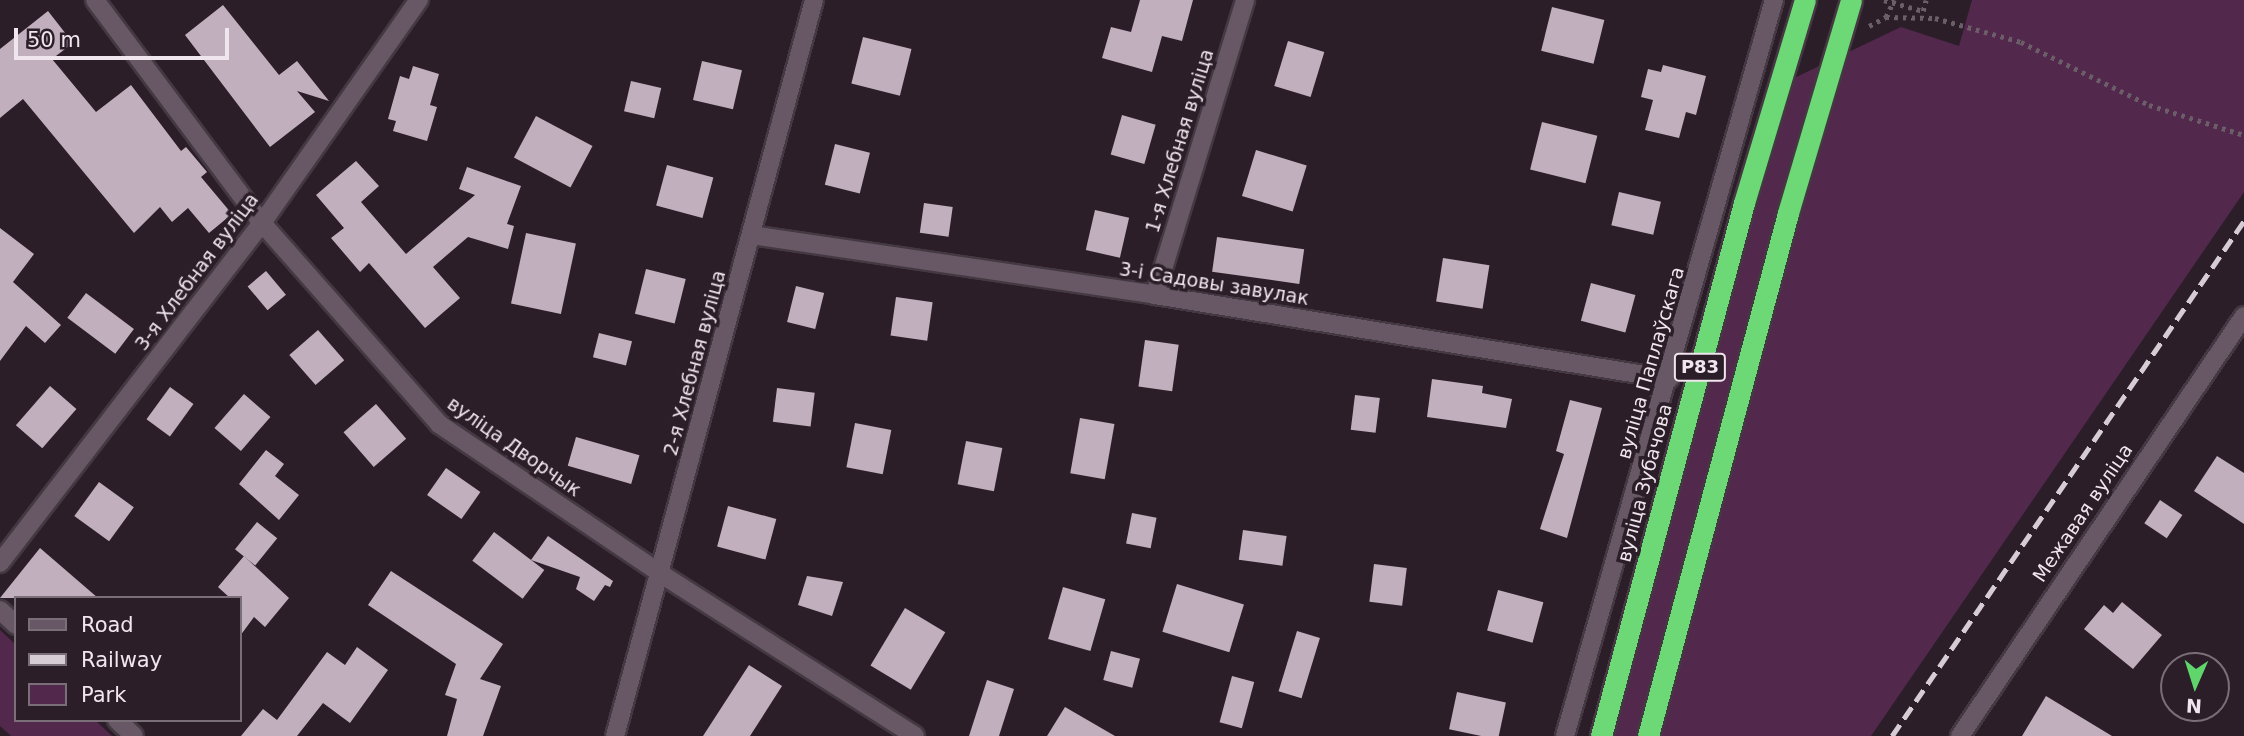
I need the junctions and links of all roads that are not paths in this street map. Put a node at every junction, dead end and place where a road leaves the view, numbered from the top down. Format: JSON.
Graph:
{"nodes":[{"id":1,"x":95,"y":0,"type":"edge"},
{"id":2,"x":419,"y":0,"type":"edge"},
{"id":3,"x":814,"y":0,"type":"edge"},
{"id":4,"x":1245,"y":0,"type":"edge"},
{"id":5,"x":1774,"y":0,"type":"edge"},
{"id":6,"x":1805,"y":0,"type":"edge"},
{"id":7,"x":1851,"y":0,"type":"edge"},
{"id":8,"x":262,"y":223,"type":"junction"},
{"id":9,"x":751,"y":235,"type":"junction"},
{"id":10,"x":1155,"y":295,"type":"junction"},
{"id":11,"x":2244,"y":316,"type":"edge"},
{"id":12,"x":1669,"y":379,"type":"junction"},
{"id":13,"x":0,"y":563,"type":"edge"},
{"id":14,"x":661,"y":574,"type":"junction"},
{"id":15,"x":0,"y":610,"type":"edge"},
{"id":16,"x":14,"y":623,"type":"edge"},
{"id":17,"x":119,"y":722,"type":"edge"},
{"id":18,"x":134,"y":736,"type":"edge"},
{"id":19,"x":615,"y":736,"type":"edge"},
{"id":20,"x":915,"y":736,"type":"edge"},
{"id":21,"x":1564,"y":736,"type":"edge"},
{"id":22,"x":1601,"y":736,"type":"edge"},
{"id":23,"x":1648,"y":736,"type":"edge"},
{"id":24,"x":1959,"y":736,"type":"edge"}],
"edges":[{"from":1,"to":8,"type":"street","name":"вуліца Дворчык"},
{"from":2,"to":8,"type":"street","name":"3-я Хлебная вуліца"},
{"from":3,"to":9,"type":"street","name":"2-я Хлебная вуліца"},
{"from":4,"to":10,"type":"street","name":"1-я Хлебная вуліца"},
{"from":5,"to":12,"type":"street","name":"вуліца Паплаўскага"},
{"from":6,"to":22,"type":"highway","name":"вуліца Зубачова","number":"Р83","bridge":true},
{"from":7,"to":23,"type":"highway","number":"Р83","bridge":true},
{"from":8,"to":13,"type":"street","name":"3-я Хлебная вуліца"},
{"from":8,"to":14,"type":"street","name":"вуліца Дворчык"},
{"from":9,"to":10,"type":"street","name":"3-і Садовы завулак"},
{"from":9,"to":14,"type":"street","name":"2-я Хлебная вуліца"},
{"from":10,"to":12,"type":"street","name":"3-і Садовы завулак"},
{"from":11,"to":24,"type":"street","name":"Межавая вуліца"},
{"from":12,"to":21,"type":"street","name":"вуліца Паплаўскага"},
{"from":14,"to":19,"type":"street","name":"2-я Хлебная вуліца"},
{"from":14,"to":20,"type":"street","name":"вуліца Дворчык"},
{"from":15,"to":16,"type":"street"},
{"from":17,"to":18,"type":"street"}]}
